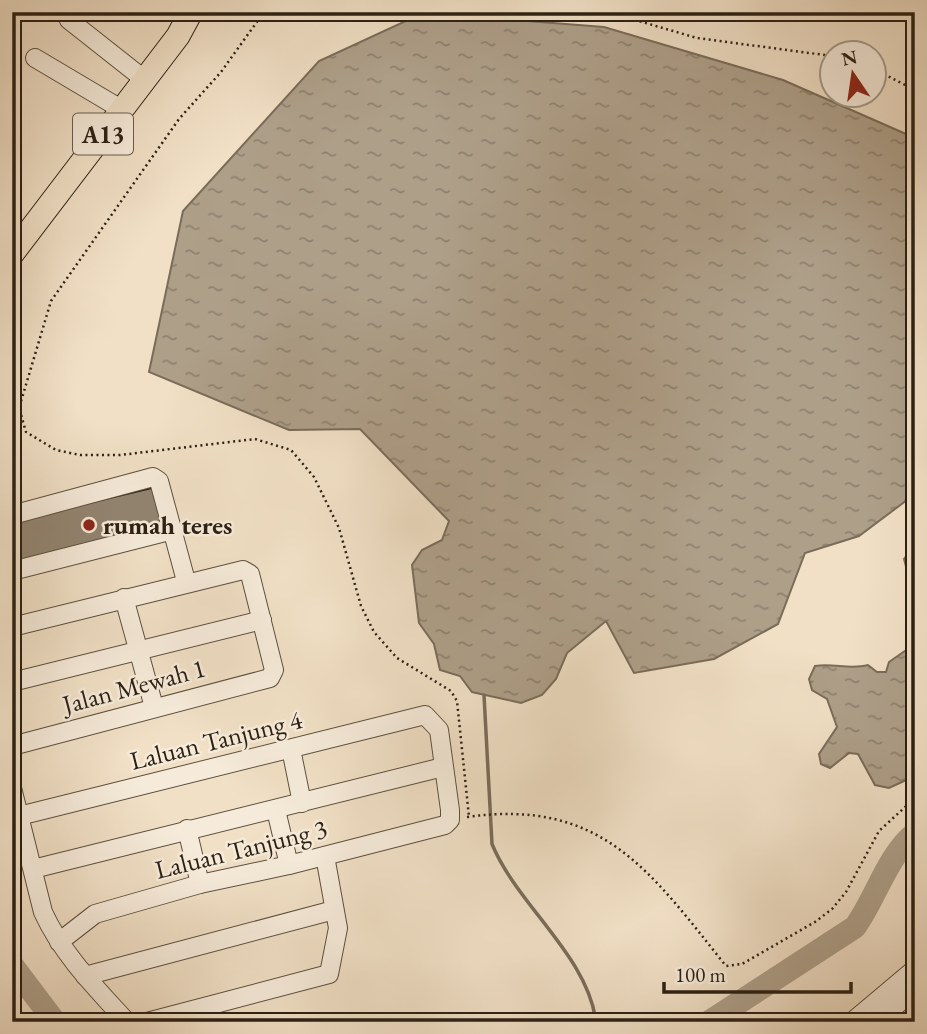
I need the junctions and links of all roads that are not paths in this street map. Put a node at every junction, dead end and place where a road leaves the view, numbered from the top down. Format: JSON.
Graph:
{"nodes":[{"id":1,"x":66,"y":12,"type":"edge"},
{"id":2,"x":191,"y":12,"type":"edge"},
{"id":3,"x":35,"y":58,"type":"dead end"},
{"id":4,"x":145,"y":80,"type":"junction"},
{"id":5,"x":121,"y":110,"type":"junction"},
{"id":6,"x":12,"y":254,"type":"edge"},
{"id":7,"x":12,"y":515,"type":"edge"},
{"id":8,"x":173,"y":530,"type":"junction"},
{"id":9,"x":12,"y":571,"type":"edge"},
{"id":10,"x":186,"y":581,"type":"junction"},
{"id":11,"x":124,"y":598,"type":"junction"},
{"id":12,"x":262,"y":620,"type":"junction"},
{"id":13,"x":12,"y":626,"type":"edge"},
{"id":14,"x":139,"y":653,"type":"junction"},
{"id":15,"x":12,"y":682,"type":"edge"},
{"id":16,"x":153,"y":707,"type":"junction"},
{"id":17,"x":12,"y":746,"type":"edge"},
{"id":18,"x":291,"y":749,"type":"junction"},
{"id":19,"x":443,"y":767,"type":"junction"},
{"id":20,"x":15,"y":802,"type":"edge"},
{"id":21,"x":302,"y":803,"type":"junction"},
{"id":22,"x":276,"y":810,"type":"junction"},
{"id":23,"x":187,"y":829,"type":"junction"},
{"id":24,"x":325,"y":856,"type":"junction"},
{"id":25,"x":289,"y":865,"type":"junction"},
{"id":26,"x":33,"y":869,"type":"junction"},
{"id":27,"x":200,"y":884,"type":"junction"},
{"id":28,"x":334,"y":910,"type":"junction"},
{"id":29,"x":59,"y":942,"type":"junction"},
{"id":30,"x":915,"y":970,"type":"edge"},
{"id":31,"x":85,"y":976,"type":"junction"},
{"id":32,"x":915,"y":989,"type":"edge"},
{"id":33,"x":127,"y":1022,"type":"edge"},
{"id":34,"x":147,"y":1022,"type":"edge"},
{"id":35,"x":852,"y":1022,"type":"edge"},
{"id":36,"x":877,"y":1022,"type":"edge"}],
"edges":[{"from":1,"to":4,"type":"street"},
{"from":2,"to":4,"type":"main road","number":"A13"},
{"from":3,"to":5,"type":"street"},
{"from":4,"to":5,"type":"main road","number":"A13"},
{"from":5,"to":6,"type":"main road","number":"A13"},
{"from":7,"to":8,"type":"street"},
{"from":8,"to":9,"type":"street"},
{"from":8,"to":10,"type":"street"},
{"from":10,"to":11,"type":"street"},
{"from":10,"to":12,"type":"street"},
{"from":11,"to":13,"type":"street"},
{"from":11,"to":14,"type":"street"},
{"from":12,"to":14,"type":"street"},
{"from":12,"to":16,"type":"street","name":"Jalan Mewah 1"},
{"from":14,"to":15,"type":"street"},
{"from":14,"to":16,"type":"street"},
{"from":16,"to":17,"type":"street","name":"Jalan Mewah 1"},
{"from":18,"to":19,"type":"street","name":"Laluan Tanjung 4"},
{"from":18,"to":20,"type":"street","name":"Laluan Tanjung 4"},
{"from":18,"to":21,"type":"street"},
{"from":19,"to":21,"type":"street"},
{"from":19,"to":24,"type":"street","name":"Laluan Tanjung 3"},
{"from":20,"to":26,"type":"street"},
{"from":21,"to":22,"type":"street"},
{"from":22,"to":23,"type":"street"},
{"from":22,"to":25,"type":"street"},
{"from":23,"to":26,"type":"street"},
{"from":23,"to":27,"type":"street"},
{"from":24,"to":25,"type":"street","name":"Laluan Tanjung 3"},
{"from":24,"to":28,"type":"street"},
{"from":25,"to":27,"type":"street","name":"Laluan Tanjung 3"},
{"from":26,"to":29,"type":"street"},
{"from":27,"to":29,"type":"street","name":"Laluan Tanjung 3"},
{"from":28,"to":31,"type":"street"},
{"from":28,"to":34,"type":"street"},
{"from":29,"to":31,"type":"street"},
{"from":30,"to":35,"type":"street"},
{"from":31,"to":33,"type":"street"},
{"from":32,"to":36,"type":"street"}]}
